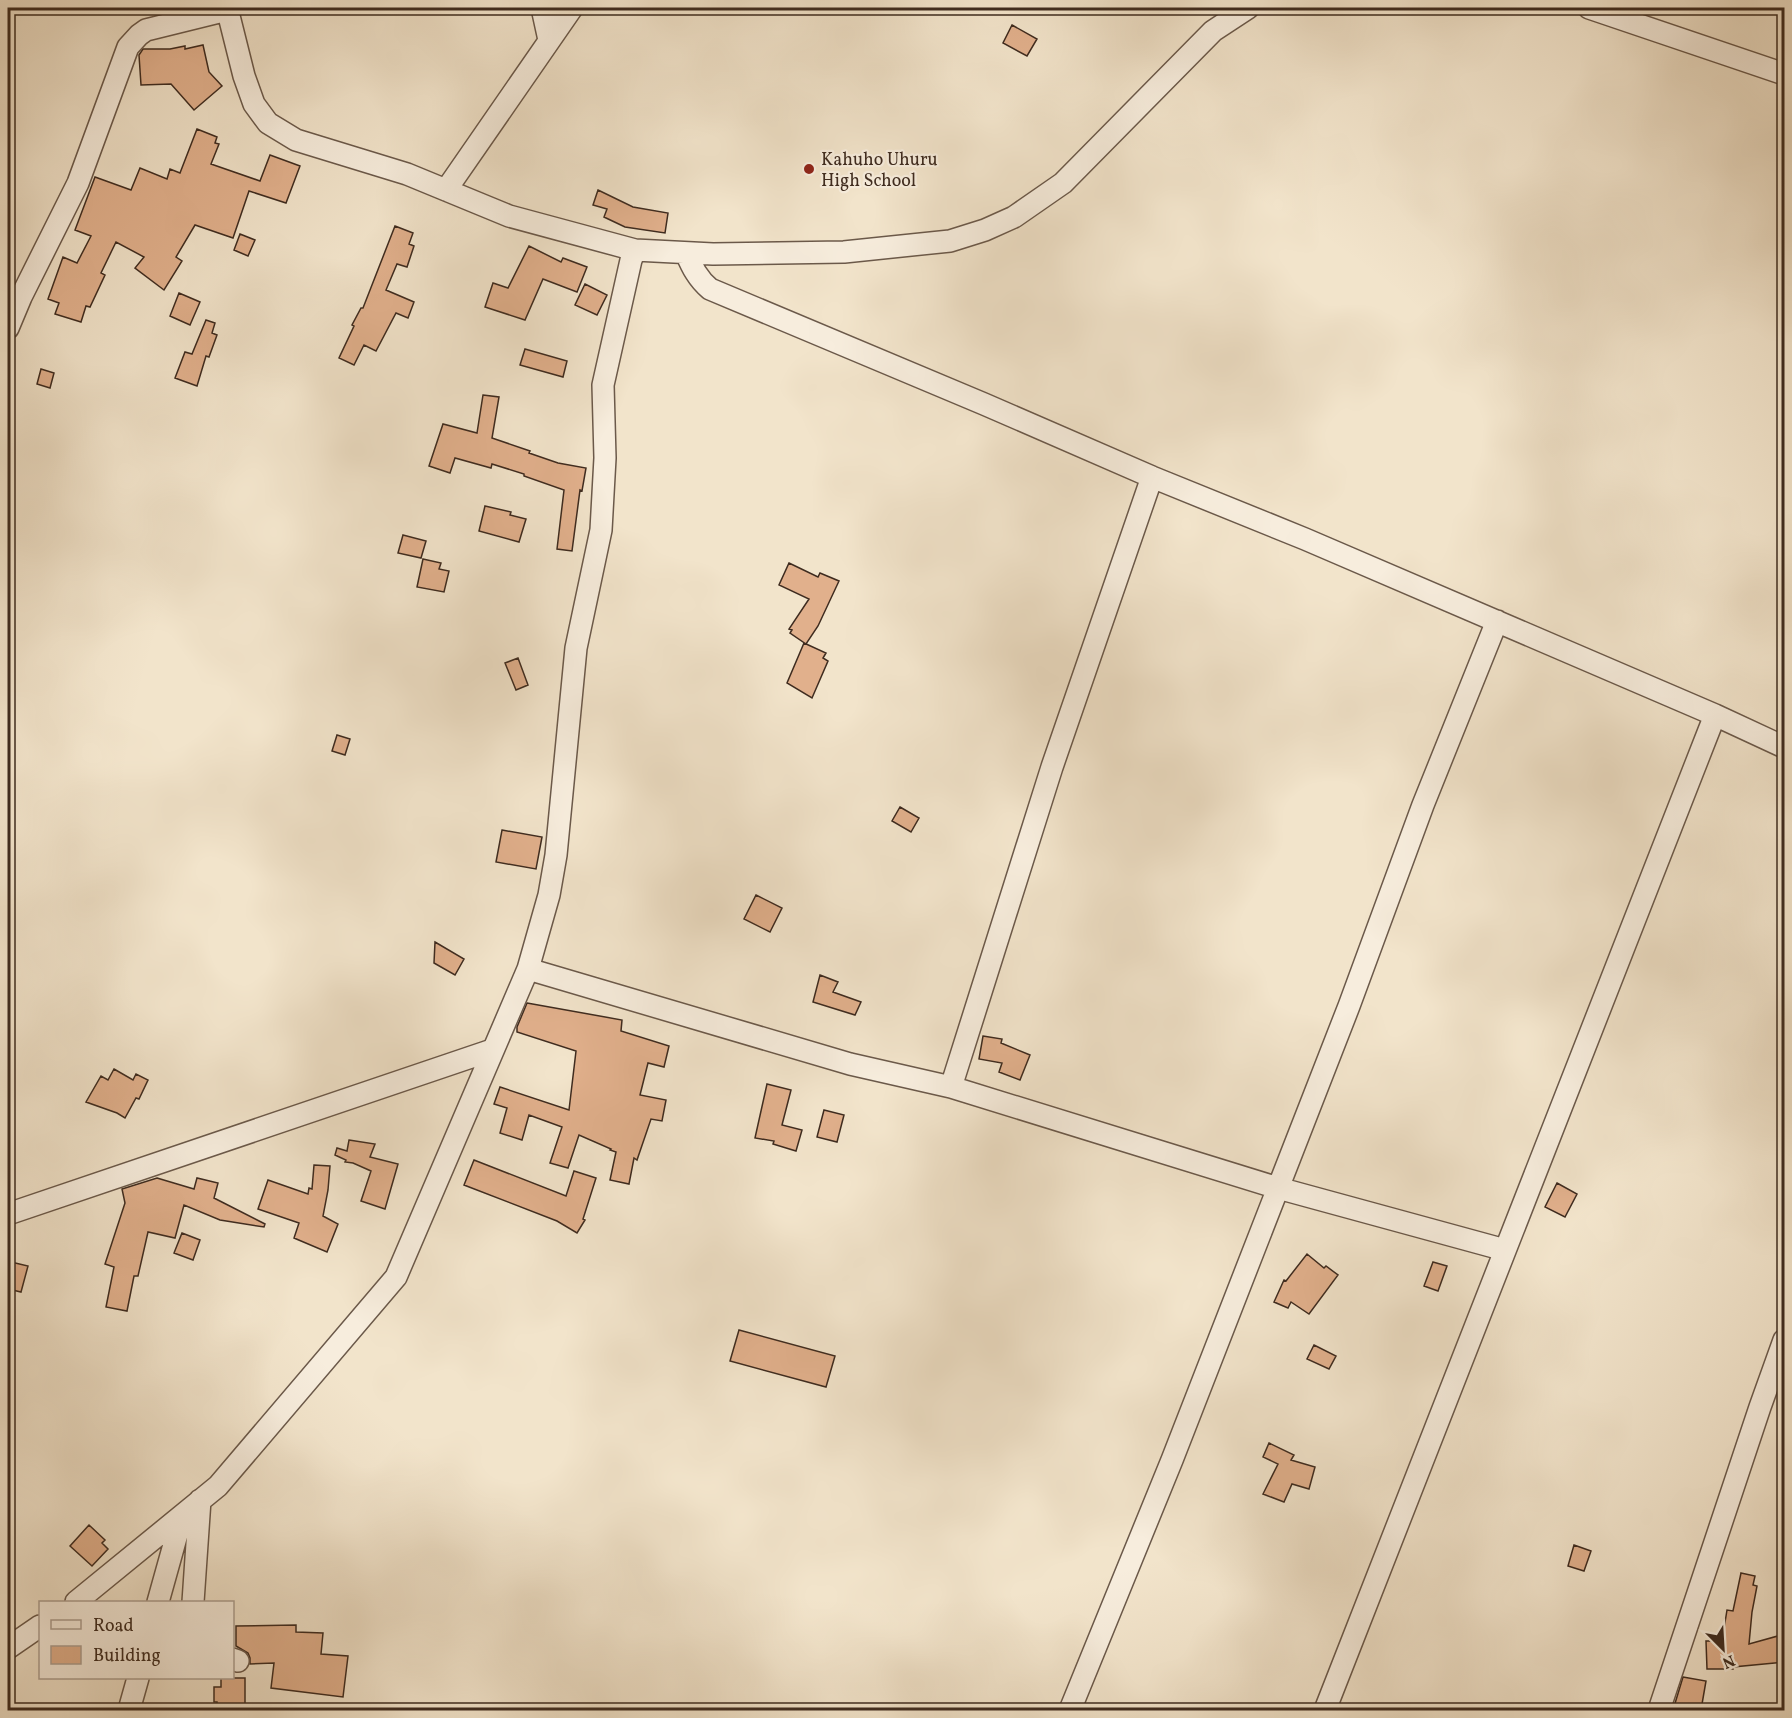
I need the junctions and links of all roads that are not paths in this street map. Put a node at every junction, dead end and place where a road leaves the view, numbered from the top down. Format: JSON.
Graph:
{"nodes":[{"id":1,"x":542,"y":8,"type":"edge"},
{"id":2,"x":572,"y":8,"type":"edge"},
{"id":3,"x":1248,"y":8,"type":"edge"},
{"id":4,"x":1589,"y":8,"type":"edge"},
{"id":5,"x":227,"y":9,"type":"edge"},
{"id":6,"x":549,"y":40,"type":"junction"},
{"id":7,"x":1785,"y":74,"type":"edge"},
{"id":8,"x":446,"y":190,"type":"junction"},
{"id":9,"x":635,"y":250,"type":"junction"},
{"id":10,"x":686,"y":253,"type":"junction"},
{"id":11,"x":8,"y":328,"type":"edge"},
{"id":12,"x":1152,"y":477,"type":"junction"},
{"id":13,"x":1497,"y":621,"type":"junction"},
{"id":14,"x":1715,"y":715,"type":"junction"},
{"id":15,"x":1785,"y":747,"type":"edge"},
{"id":16,"x":528,"y":969,"type":"junction"},
{"id":17,"x":492,"y":1050,"type":"junction"},
{"id":18,"x":951,"y":1087,"type":"junction"},
{"id":19,"x":1278,"y":1188,"type":"junction"},
{"id":20,"x":8,"y":1214,"type":"edge"},
{"id":21,"x":1505,"y":1250,"type":"junction"},
{"id":22,"x":1785,"y":1340,"type":"edge"},
{"id":23,"x":200,"y":1500,"type":"junction"},
{"id":24,"x":182,"y":1516,"type":"junction"},
{"id":25,"x":77,"y":1601,"type":"edge"},
{"id":26,"x":158,"y":1601,"type":"edge"},
{"id":27,"x":193,"y":1601,"type":"edge"},
{"id":28,"x":39,"y":1627,"type":"edge"},
{"id":29,"x":8,"y":1648,"type":"edge"},
{"id":30,"x":137,"y":1679,"type":"edge"},
{"id":31,"x":129,"y":1710,"type":"edge"},
{"id":32,"x":1070,"y":1710,"type":"edge"},
{"id":33,"x":1325,"y":1710,"type":"edge"},
{"id":34,"x":1659,"y":1710,"type":"edge"}],
"edges":[{"from":1,"to":6,"type":"street"},
{"from":2,"to":6,"type":"street"},
{"from":3,"to":10,"type":"street"},
{"from":4,"to":7,"type":"street"},
{"from":5,"to":8,"type":"street"},
{"from":5,"to":11,"type":"street"},
{"from":6,"to":8,"type":"street"},
{"from":8,"to":9,"type":"street"},
{"from":9,"to":10,"type":"street"},
{"from":9,"to":16,"type":"street"},
{"from":10,"to":12,"type":"street"},
{"from":12,"to":13,"type":"street"},
{"from":12,"to":18,"type":"street"},
{"from":13,"to":14,"type":"street"},
{"from":13,"to":19,"type":"street"},
{"from":14,"to":15,"type":"street"},
{"from":14,"to":21,"type":"street"},
{"from":16,"to":17,"type":"street"},
{"from":16,"to":18,"type":"street"},
{"from":17,"to":20,"type":"street"},
{"from":17,"to":23,"type":"street"},
{"from":18,"to":19,"type":"street"},
{"from":19,"to":21,"type":"street"},
{"from":19,"to":32,"type":"street"},
{"from":21,"to":33,"type":"street"},
{"from":22,"to":34,"type":"street"},
{"from":23,"to":24,"type":"street"},
{"from":23,"to":27,"type":"street"},
{"from":24,"to":25,"type":"street"},
{"from":24,"to":26,"type":"street"},
{"from":28,"to":29,"type":"street"},
{"from":30,"to":31,"type":"street"}]}
